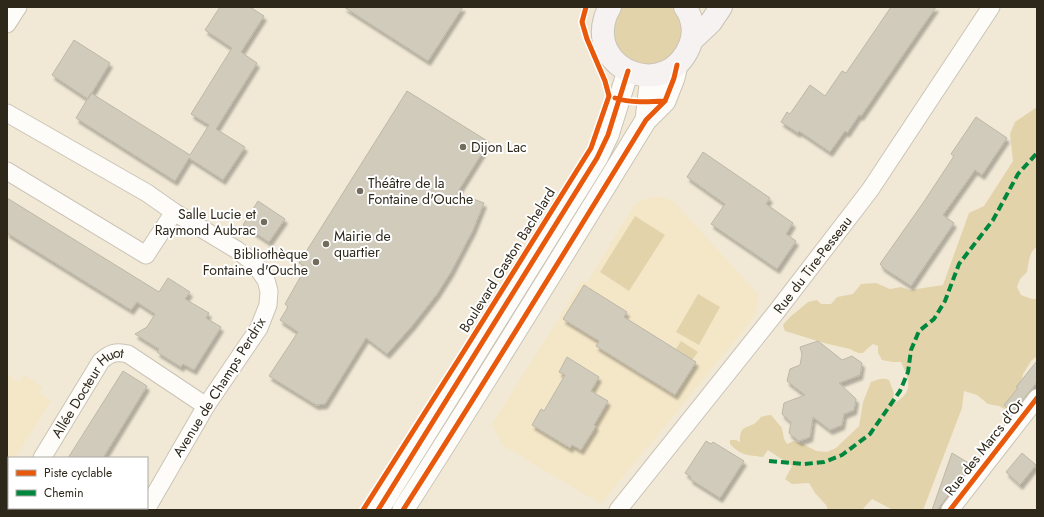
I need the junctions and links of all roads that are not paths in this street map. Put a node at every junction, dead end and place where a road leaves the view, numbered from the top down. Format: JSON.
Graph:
{"nodes":[{"id":1,"x":18,"y":7,"type":"edge"},
{"id":2,"x":721,"y":7,"type":"edge"},
{"id":3,"x":991,"y":7,"type":"edge"},
{"id":4,"x":602,"y":10,"type":"edge"},
{"id":5,"x":692,"y":20,"type":"edge"},
{"id":6,"x":7,"y":24,"type":"edge"},
{"id":7,"x":677,"y":65,"type":"junction"},
{"id":8,"x":628,"y":71,"type":"junction"},
{"id":9,"x":651,"y":76,"type":"junction"},
{"id":10,"x":7,"y":113,"type":"edge"},
{"id":11,"x":646,"y":120,"type":"junction"},
{"id":12,"x":7,"y":171,"type":"edge"},
{"id":13,"x":174,"y":212,"type":"junction"},
{"id":14,"x":1037,"y":398,"type":"edge"},
{"id":15,"x":206,"y":406,"type":"junction"},
{"id":16,"x":43,"y":457,"type":"edge"},
{"id":17,"x":149,"y":508,"type":"edge"},
{"id":18,"x":378,"y":510,"type":"edge"},
{"id":19,"x":403,"y":510,"type":"edge"},
{"id":20,"x":618,"y":510,"type":"edge"},
{"id":21,"x":950,"y":510,"type":"edge"}],
"edges":[{"from":1,"to":6,"type":"street"},
{"from":2,"to":5,"type":"main road"},
{"from":3,"to":20,"type":"street","name":"Rue du Tire-Pesseau"},
{"from":4,"to":8,"type":"main road"},
{"from":5,"to":7,"type":"main road"},
{"from":7,"to":9,"type":"main road"},
{"from":7,"to":11,"type":"street"},
{"from":8,"to":9,"type":"main road"},
{"from":8,"to":18,"type":"street","name":"Boulevard Gaston Bachelard"},
{"from":9,"to":11,"type":"street"},
{"from":10,"to":13,"type":"street","name":"Avenue de Champs Perdrix"},
{"from":11,"to":19,"type":"street"},
{"from":12,"to":13,"type":"street"},
{"from":13,"to":15,"type":"street","name":"Avenue de Champs Perdrix"},
{"from":14,"to":21,"type":"street","name":"Rue des Marcs d'Or"},
{"from":15,"to":16,"type":"street","name":"Allée Docteur Huot"},
{"from":15,"to":17,"type":"street","name":"Avenue de Champs Perdrix"}]}
